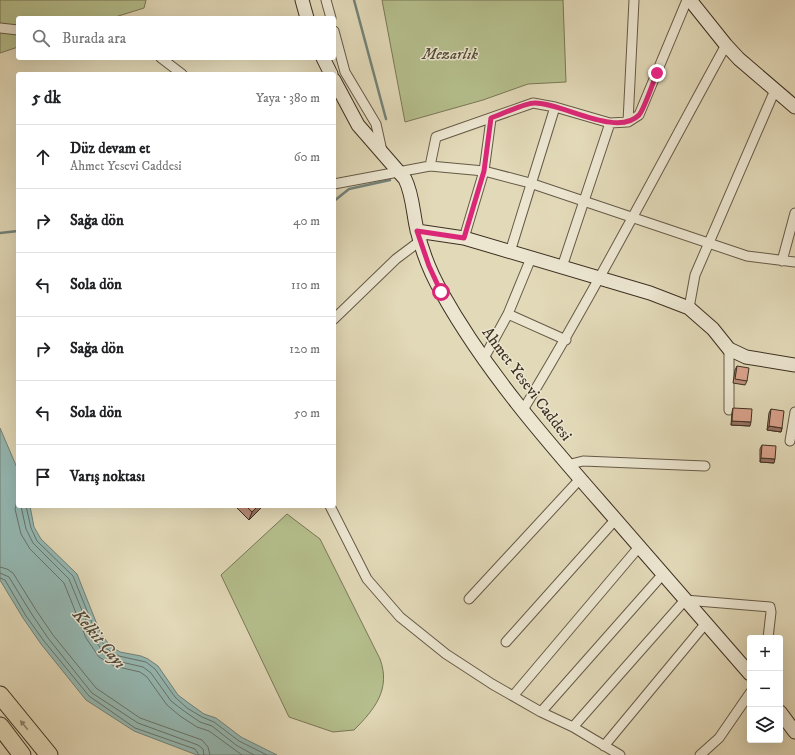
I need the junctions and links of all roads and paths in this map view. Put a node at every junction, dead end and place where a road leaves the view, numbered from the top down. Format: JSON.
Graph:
{"nodes":[{"id":1,"x":302,"y":0,"type":"edge"},
{"id":2,"x":326,"y":0,"type":"edge"},
{"id":3,"x":634,"y":0,"type":"edge"},
{"id":4,"x":689,"y":0,"type":"edge"},
{"id":5,"x":306,"y":16,"type":"edge"},
{"id":6,"x":330,"y":16,"type":"edge"},
{"id":7,"x":0,"y":28,"type":"edge"},
{"id":8,"x":16,"y":30,"type":"edge"},
{"id":9,"x":336,"y":37,"type":"edge"},
{"id":10,"x":726,"y":45,"type":"junction"},
{"id":11,"x":164,"y":60,"type":"edge"},
{"id":12,"x":324,"y":60,"type":"edge"},
{"id":13,"x":179,"y":72,"type":"edge"},
{"id":14,"x":330,"y":72,"type":"edge"},
{"id":15,"x":336,"y":84,"type":"edge"},
{"id":16,"x":775,"y":90,"type":"junction"},
{"id":17,"x":554,"y":107,"type":"junction"},
{"id":18,"x":795,"y":107,"type":"edge"},
{"id":19,"x":491,"y":118,"type":"junction"},
{"id":20,"x":628,"y":122,"type":"junction"},
{"id":21,"x":610,"y":123,"type":"junction"},
{"id":22,"x":383,"y":152,"type":"junction"},
{"id":23,"x":430,"y":166,"type":"junction"},
{"id":24,"x":484,"y":171,"type":"junction"},
{"id":25,"x":400,"y":172,"type":"junction"},
{"id":26,"x":530,"y":183,"type":"junction"},
{"id":27,"x":336,"y":184,"type":"edge"},
{"id":28,"x":585,"y":201,"type":"junction"},
{"id":29,"x":795,"y":213,"type":"edge"},
{"id":30,"x":631,"y":217,"type":"junction"},
{"id":31,"x":418,"y":236,"type":"junction"},
{"id":32,"x":464,"y":238,"type":"junction"},
{"id":33,"x":709,"y":243,"type":"junction"},
{"id":34,"x":510,"y":252,"type":"junction"},
{"id":35,"x":531,"y":258,"type":"junction"},
{"id":36,"x":782,"y":261,"type":"junction"},
{"id":37,"x":795,"y":262,"type":"edge"},
{"id":38,"x":562,"y":267,"type":"junction"},
{"id":39,"x":600,"y":279,"type":"junction"},
{"id":40,"x":689,"y":308,"type":"junction"},
{"id":41,"x":508,"y":314,"type":"junction"},
{"id":42,"x":336,"y":317,"type":"edge"},
{"id":43,"x":566,"y":340,"type":"junction"},
{"id":44,"x":730,"y":349,"type":"junction"},
{"id":45,"x":484,"y":358,"type":"junction"},
{"id":46,"x":795,"y":365,"type":"edge"},
{"id":47,"x":523,"y":410,"type":"junction"},
{"id":48,"x":729,"y":410,"type":"dead end"},
{"id":49,"x":795,"y":412,"type":"edge"},
{"id":50,"x":790,"y":441,"type":"dead end"},
{"id":51,"x":567,"y":465,"type":"junction"},
{"id":52,"x":705,"y":466,"type":"dead end"},
{"id":53,"x":580,"y":479,"type":"junction"},
{"id":54,"x":331,"y":508,"type":"edge"},
{"id":55,"x":615,"y":520,"type":"junction"},
{"id":56,"x":639,"y":548,"type":"junction"},
{"id":57,"x":663,"y":574,"type":"junction"},
{"id":58,"x":469,"y":599,"type":"dead end"},
{"id":59,"x":685,"y":600,"type":"junction"},
{"id":60,"x":706,"y":623,"type":"junction"},
{"id":61,"x":768,"y":635,"type":"edge"},
{"id":62,"x":506,"y":642,"type":"dead end"},
{"id":63,"x":747,"y":671,"type":"edge"},
{"id":64,"x":0,"y":695,"type":"edge"},
{"id":65,"x":513,"y":696,"type":"junction"},
{"id":66,"x":747,"y":697,"type":"edge"},
{"id":67,"x":541,"y":712,"type":"junction"},
{"id":68,"x":783,"y":716,"type":"edge"},
{"id":69,"x":0,"y":726,"type":"edge"},
{"id":70,"x":573,"y":726,"type":"junction"},
{"id":71,"x":795,"y":732,"type":"edge"},
{"id":72,"x":604,"y":746,"type":"junction"},
{"id":73,"x":22,"y":755,"type":"edge"},
{"id":74,"x":49,"y":755,"type":"edge"},
{"id":75,"x":620,"y":755,"type":"edge"},
{"id":76,"x":700,"y":755,"type":"edge"}],
"edges":[{"from":1,"to":5,"type":"street"},
{"from":2,"to":6,"type":"street"},
{"from":3,"to":20,"type":"street"},
{"from":4,"to":10,"type":"street"},
{"from":4,"to":20,"type":"street"},
{"from":7,"to":8,"type":"street"},
{"from":9,"to":22,"type":"street"},
{"from":10,"to":16,"type":"street"},
{"from":10,"to":30,"type":"street"},
{"from":11,"to":13,"type":"street"},
{"from":12,"to":14,"type":"street"},
{"from":15,"to":22,"type":"street","name":"Ahmet Yesevi Caddesi"},
{"from":16,"to":18,"type":"street"},
{"from":16,"to":33,"type":"street"},
{"from":17,"to":19,"type":"street"},
{"from":17,"to":21,"type":"street"},
{"from":17,"to":26,"type":"street"},
{"from":19,"to":23,"type":"street"},
{"from":19,"to":24,"type":"street"},
{"from":20,"to":21,"type":"street"},
{"from":21,"to":28,"type":"street"},
{"from":22,"to":25,"type":"street","name":"Ahmet Yesevi Caddesi"},
{"from":23,"to":24,"type":"street"},
{"from":23,"to":25,"type":"street"},
{"from":24,"to":26,"type":"street"},
{"from":24,"to":32,"type":"street"},
{"from":25,"to":27,"type":"street"},
{"from":25,"to":31,"type":"street","name":"Ahmet Yesevi Caddesi"},
{"from":26,"to":28,"type":"street"},
{"from":26,"to":34,"type":"street"},
{"from":28,"to":30,"type":"street"},
{"from":28,"to":38,"type":"street"},
{"from":29,"to":36,"type":"street"},
{"from":30,"to":33,"type":"street"},
{"from":30,"to":39,"type":"street"},
{"from":31,"to":32,"type":"street"},
{"from":31,"to":42,"type":"street"},
{"from":31,"to":45,"type":"street","name":"Ahmet Yesevi Caddesi"},
{"from":32,"to":34,"type":"street"},
{"from":33,"to":36,"type":"street"},
{"from":33,"to":40,"type":"street"},
{"from":34,"to":35,"type":"street"},
{"from":35,"to":38,"type":"street"},
{"from":35,"to":41,"type":"street"},
{"from":36,"to":37,"type":"street"},
{"from":38,"to":39,"type":"street"},
{"from":39,"to":40,"type":"street"},
{"from":39,"to":43,"type":"street"},
{"from":40,"to":44,"type":"street"},
{"from":41,"to":43,"type":"street"},
{"from":41,"to":45,"type":"street"},
{"from":43,"to":47,"type":"street"},
{"from":44,"to":46,"type":"street"},
{"from":44,"to":48,"type":"street"},
{"from":45,"to":47,"type":"street","name":"Ahmet Yesevi Caddesi"},
{"from":47,"to":51,"type":"street","name":"Ahmet Yesevi Caddesi"},
{"from":49,"to":50,"type":"street"},
{"from":51,"to":52,"type":"street"},
{"from":51,"to":53,"type":"street","name":"Ahmet Yesevi Caddesi"},
{"from":53,"to":55,"type":"street","name":"Ahmet Yesevi Caddesi"},
{"from":53,"to":58,"type":"street"},
{"from":54,"to":65,"type":"street"},
{"from":55,"to":56,"type":"street","name":"Ahmet Yesevi Caddesi"},
{"from":55,"to":62,"type":"street"},
{"from":56,"to":57,"type":"street","name":"Ahmet Yesevi Caddesi"},
{"from":56,"to":65,"type":"street"},
{"from":57,"to":59,"type":"street","name":"Ahmet Yesevi Caddesi"},
{"from":57,"to":67,"type":"street"},
{"from":59,"to":60,"type":"street","name":"Ahmet Yesevi Caddesi"},
{"from":59,"to":61,"type":"street"},
{"from":59,"to":70,"type":"street"},
{"from":60,"to":63,"type":"street","name":"Ahmet Yesevi Caddesi"},
{"from":60,"to":72,"type":"street"},
{"from":74,"to":64,"type":"highway","one_way":true},
{"from":65,"to":67,"type":"street"},
{"from":66,"to":76,"type":"street"},
{"from":67,"to":70,"type":"street"},
{"from":68,"to":71,"type":"street"},
{"from":69,"to":73,"type":"highway"},
{"from":70,"to":72,"type":"street"},
{"from":72,"to":75,"type":"street"}]}
